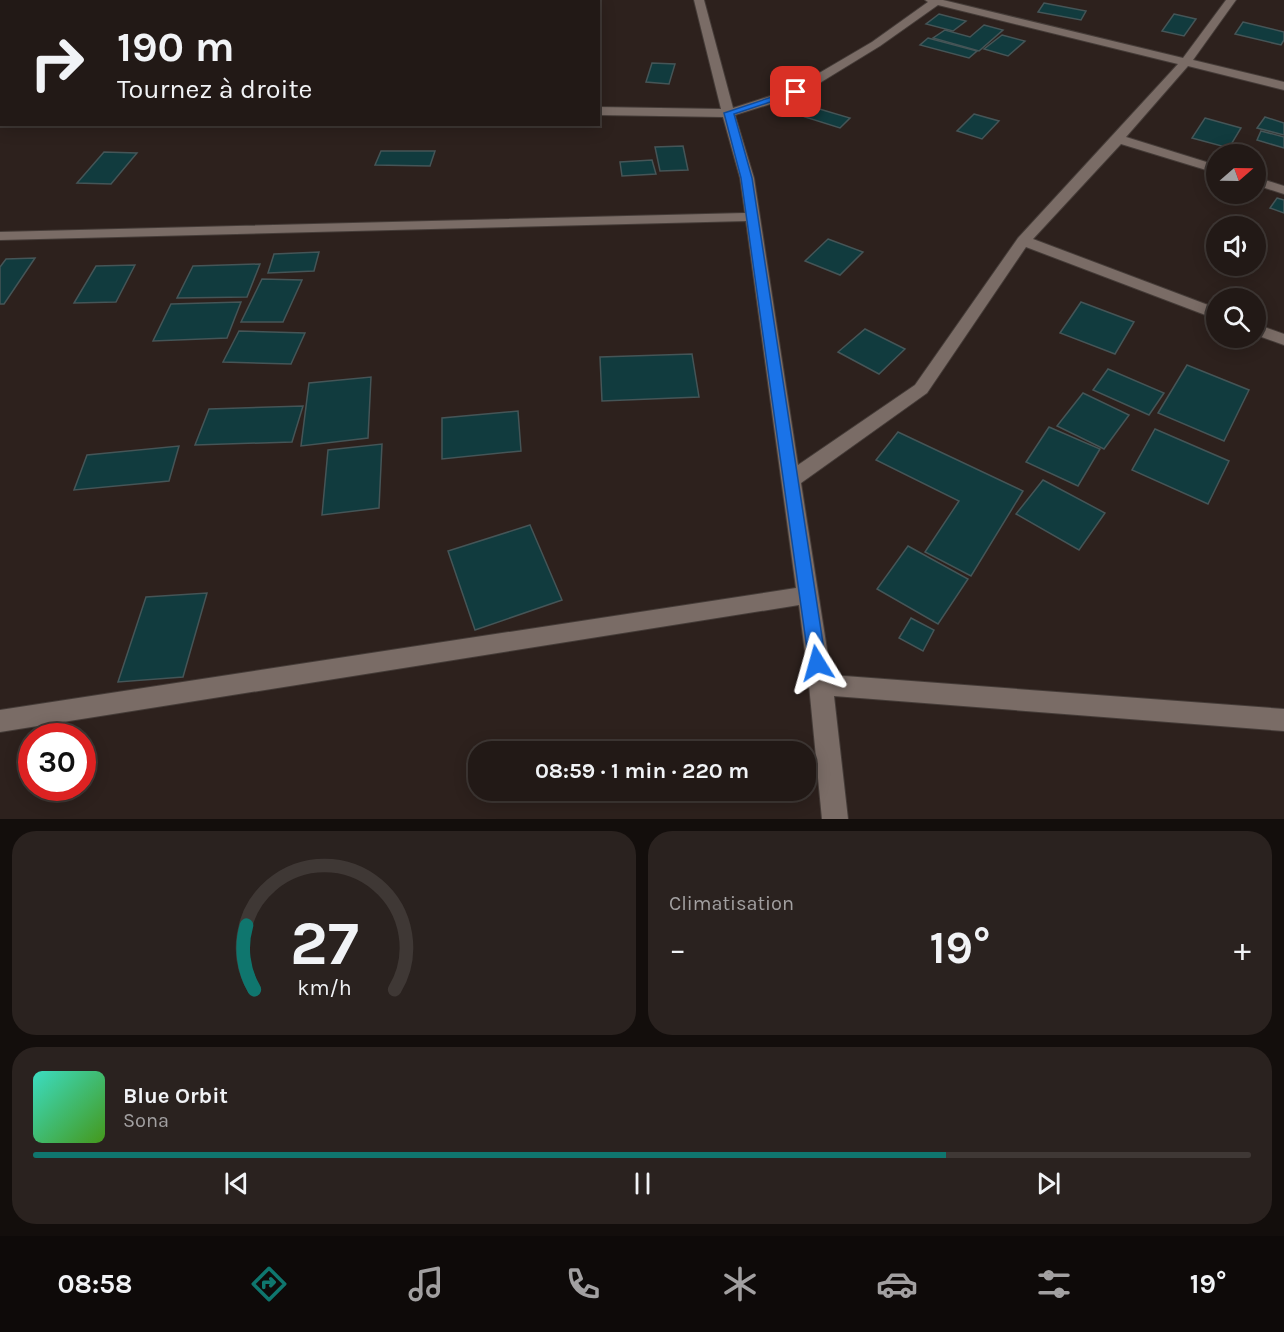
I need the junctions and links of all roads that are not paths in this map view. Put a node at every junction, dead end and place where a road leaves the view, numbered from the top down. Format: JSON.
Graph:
{"nodes":[{"id":1,"x":699,"y":0,"type":"edge"},
{"id":2,"x":1231,"y":0,"type":"edge"},
{"id":3,"x":935,"y":1,"type":"edge"},
{"id":4,"x":1186,"y":62,"type":"junction"},
{"id":5,"x":1284,"y":86,"type":"edge"},
{"id":6,"x":600,"y":111,"type":"edge"},
{"id":7,"x":729,"y":113,"type":"junction"},
{"id":8,"x":1118,"y":139,"type":"junction"},
{"id":9,"x":1206,"y":166,"type":"edge"},
{"id":10,"x":1266,"y":184,"type":"edge"},
{"id":11,"x":1284,"y":190,"type":"edge"},
{"id":12,"x":752,"y":217,"type":"junction"},
{"id":13,"x":0,"y":236,"type":"edge"},
{"id":14,"x":1023,"y":241,"type":"junction"},
{"id":15,"x":1206,"y":310,"type":"edge"},
{"id":16,"x":1266,"y":333,"type":"edge"},
{"id":17,"x":1284,"y":340,"type":"edge"},
{"id":18,"x":791,"y":480,"type":"junction"},
{"id":19,"x":808,"y":595,"type":"junction"},
{"id":20,"x":820,"y":685,"type":"junction"},
{"id":21,"x":1284,"y":720,"type":"edge"},
{"id":22,"x":0,"y":721,"type":"edge"},
{"id":23,"x":835,"y":819,"type":"edge"}],
"edges":[{"from":1,"to":7,"type":"street"},
{"from":2,"to":4,"type":"street"},
{"from":3,"to":4,"type":"street"},
{"from":3,"to":7,"type":"street"},
{"from":4,"to":5,"type":"street"},
{"from":4,"to":8,"type":"street"},
{"from":6,"to":7,"type":"street"},
{"from":7,"to":12,"type":"street"},
{"from":8,"to":9,"type":"street"},
{"from":8,"to":14,"type":"street"},
{"from":10,"to":11,"type":"street"},
{"from":12,"to":13,"type":"street"},
{"from":12,"to":18,"type":"street"},
{"from":14,"to":15,"type":"street"},
{"from":14,"to":18,"type":"street"},
{"from":16,"to":17,"type":"street"},
{"from":18,"to":19,"type":"street"},
{"from":19,"to":20,"type":"street"},
{"from":19,"to":22,"type":"street"},
{"from":20,"to":21,"type":"street"},
{"from":20,"to":23,"type":"street"}]}
